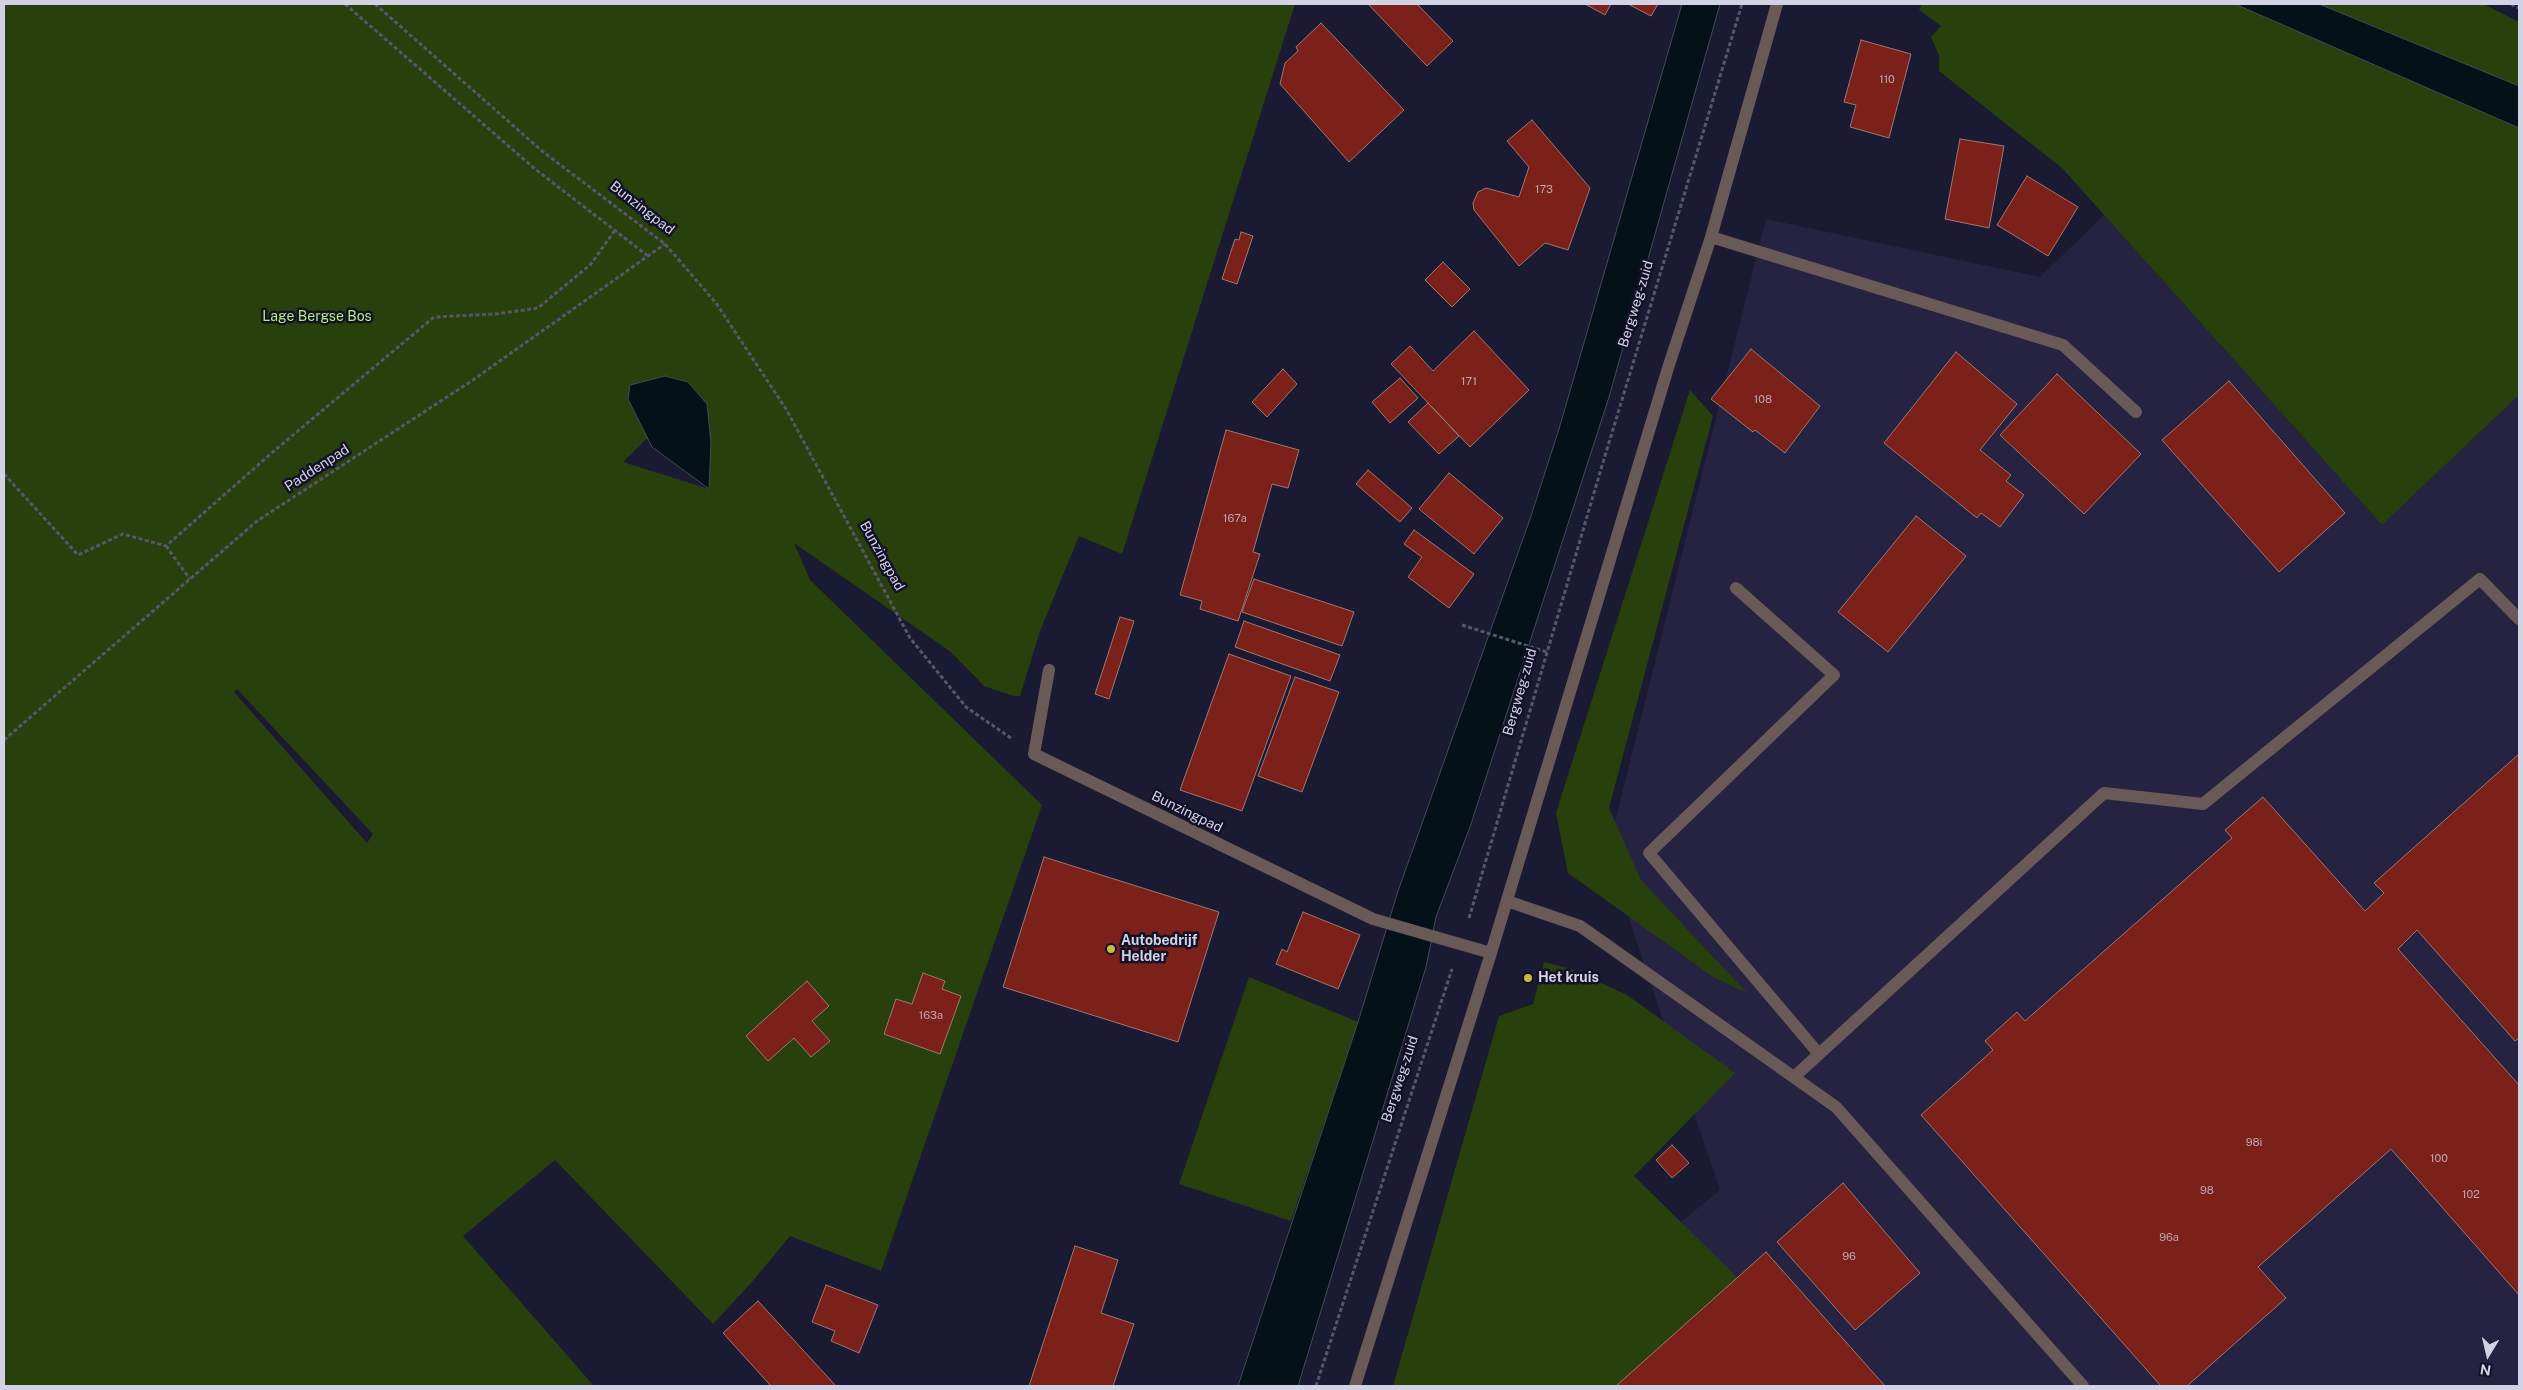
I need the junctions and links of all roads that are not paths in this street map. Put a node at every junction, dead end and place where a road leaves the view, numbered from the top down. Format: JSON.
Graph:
{"nodes":[{"id":1,"x":1777,"y":4,"type":"edge"},
{"id":2,"x":1711,"y":237,"type":"junction"},
{"id":3,"x":2136,"y":412,"type":"dead end"},
{"id":4,"x":1736,"y":588,"type":"dead end"},
{"id":5,"x":2519,"y":619,"type":"edge"},
{"id":6,"x":1049,"y":670,"type":"dead end"},
{"id":7,"x":1507,"y":901,"type":"junction"},
{"id":8,"x":1491,"y":953,"type":"junction"},
{"id":9,"x":1819,"y":1054,"type":"junction"},
{"id":10,"x":1794,"y":1078,"type":"junction"},
{"id":11,"x":1355,"y":1386,"type":"edge"},
{"id":12,"x":2083,"y":1386,"type":"edge"}],
"edges":[{"from":1,"to":2,"type":"street"},
{"from":2,"to":3,"type":"street"},
{"from":2,"to":7,"type":"street"},
{"from":4,"to":9,"type":"street"},
{"from":5,"to":9,"type":"street"},
{"from":6,"to":8,"type":"street","name":"Bunzingpad"},
{"from":7,"to":8,"type":"street"},
{"from":7,"to":10,"type":"street"},
{"from":8,"to":11,"type":"street"},
{"from":9,"to":10,"type":"street"},
{"from":10,"to":12,"type":"street"}]}
